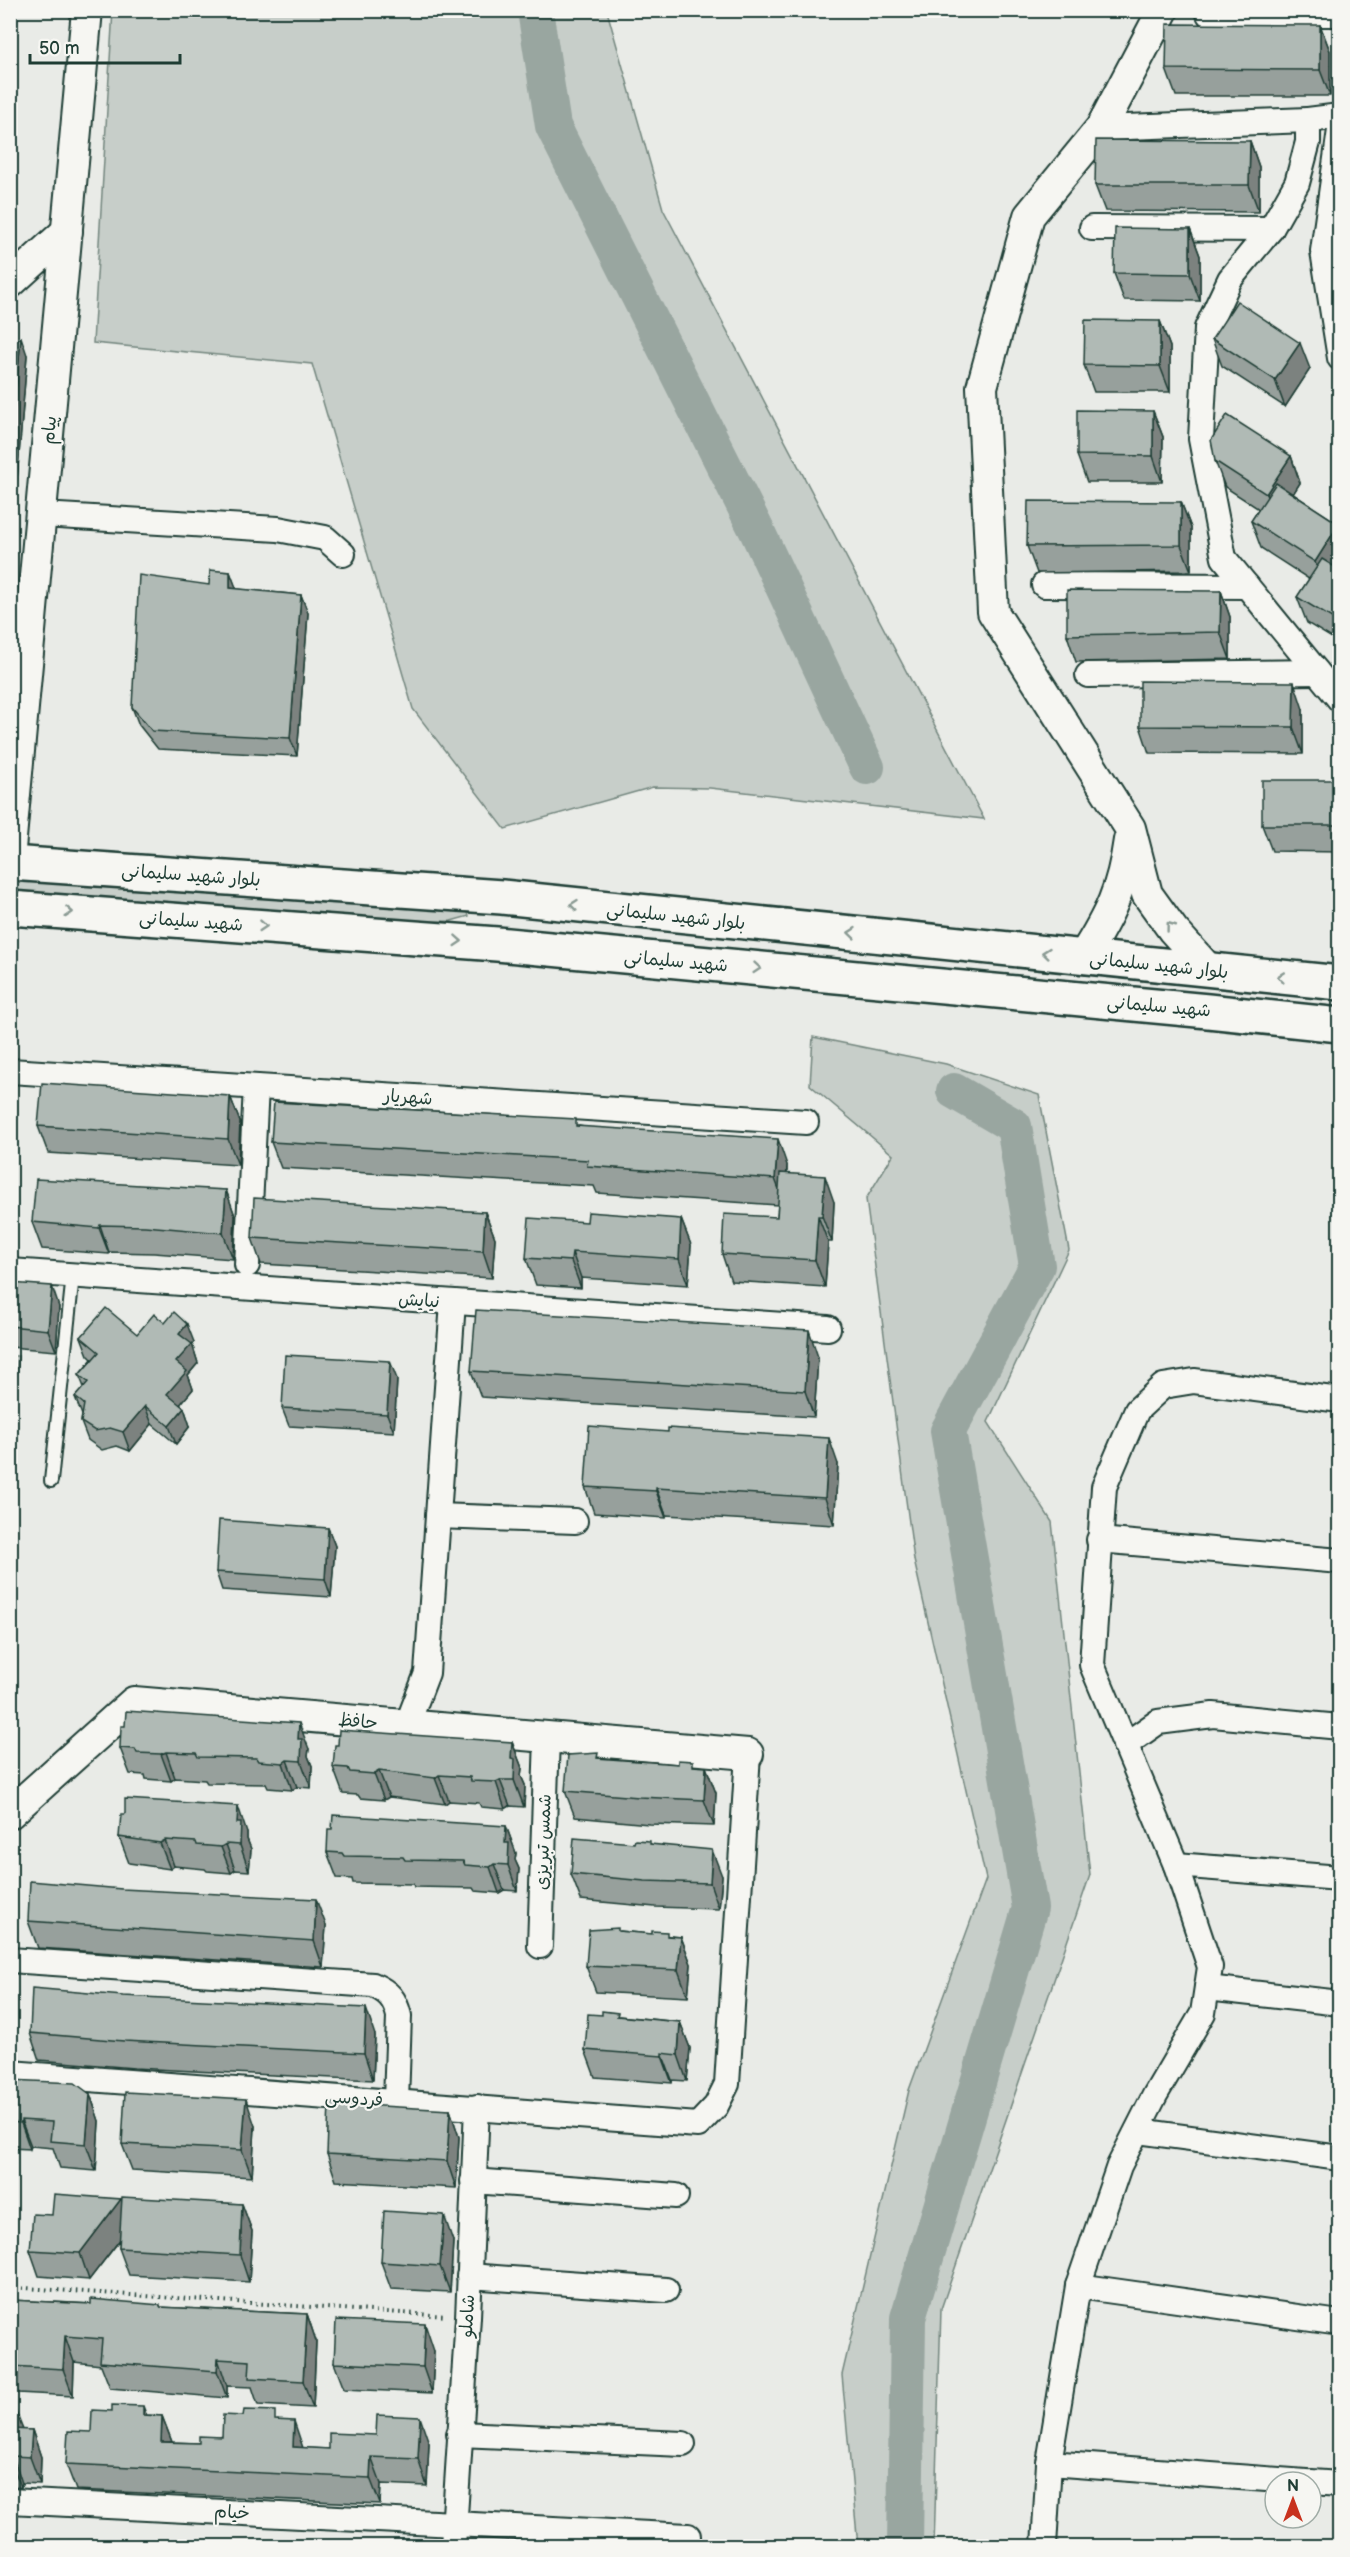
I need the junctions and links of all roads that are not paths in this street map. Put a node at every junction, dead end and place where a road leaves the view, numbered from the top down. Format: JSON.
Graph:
{"nodes":[{"id":1,"x":87,"y":10,"type":"edge"},
{"id":2,"x":1163,"y":10,"type":"edge"},
{"id":3,"x":1209,"y":14,"type":"dead end"},
{"id":4,"x":1340,"y":14,"type":"edge"},
{"id":5,"x":1340,"y":116,"type":"edge"},
{"id":6,"x":1308,"y":120,"type":"junction"},
{"id":7,"x":1101,"y":128,"type":"junction"},
{"id":8,"x":1340,"y":130,"type":"edge"},
{"id":9,"x":1092,"y":228,"type":"dead end"},
{"id":10,"x":1271,"y":229,"type":"junction"},
{"id":11,"x":67,"y":231,"type":"junction"},
{"id":12,"x":10,"y":283,"type":"edge"},
{"id":13,"x":1340,"y":358,"type":"edge"},
{"id":14,"x":42,"y":515,"type":"junction"},
{"id":15,"x":343,"y":554,"type":"dead end"},
{"id":16,"x":1044,"y":585,"type":"dead end"},
{"id":17,"x":1247,"y":586,"type":"junction"},
{"id":18,"x":1317,"y":672,"type":"junction"},
{"id":19,"x":1088,"y":675,"type":"dead end"},
{"id":20,"x":1340,"y":700,"type":"edge"},
{"id":21,"x":1130,"y":828,"type":"junction"},
{"id":22,"x":10,"y":849,"type":"edge"},
{"id":23,"x":10,"y":862,"type":"edge"},
{"id":24,"x":501,"y":897,"type":"junction"},
{"id":25,"x":10,"y":908,"type":"edge"},
{"id":26,"x":497,"y":944,"type":"junction"},
{"id":27,"x":1083,"y":957,"type":"junction"},
{"id":28,"x":1209,"y":970,"type":"junction"},
{"id":29,"x":1340,"y":983,"type":"edge"},
{"id":30,"x":1340,"y":1025,"type":"edge"},
{"id":31,"x":10,"y":1071,"type":"edge"},
{"id":32,"x":256,"y":1087,"type":"junction"},
{"id":33,"x":806,"y":1122,"type":"dead end"},
{"id":34,"x":247,"y":1265,"type":"dead end"},
{"id":35,"x":10,"y":1271,"type":"edge"},
{"id":36,"x":73,"y":1275,"type":"junction"},
{"id":37,"x":453,"y":1302,"type":"junction"},
{"id":38,"x":828,"y":1328,"type":"dead end"},
{"id":39,"x":1340,"y":1401,"type":"edge"},
{"id":40,"x":51,"y":1481,"type":"dead end"},
{"id":41,"x":438,"y":1515,"type":"junction"},
{"id":42,"x":575,"y":1521,"type":"dead end"},
{"id":43,"x":1099,"y":1540,"type":"junction"},
{"id":44,"x":1340,"y":1561,"type":"edge"},
{"id":45,"x":407,"y":1725,"type":"junction"},
{"id":46,"x":1340,"y":1727,"type":"edge"},
{"id":47,"x":547,"y":1737,"type":"junction"},
{"id":48,"x":1125,"y":1745,"type":"junction"},
{"id":49,"x":748,"y":1754,"type":"joint"},
{"id":50,"x":10,"y":1814,"type":"edge"},
{"id":51,"x":1176,"y":1865,"type":"junction"},
{"id":52,"x":1340,"y":1878,"type":"edge"},
{"id":53,"x":540,"y":1946,"type":"dead end"},
{"id":54,"x":10,"y":1960,"type":"edge"},
{"id":55,"x":1207,"y":1988,"type":"junction"},
{"id":56,"x":1340,"y":2003,"type":"edge"},
{"id":57,"x":10,"y":2073,"type":"edge"},
{"id":58,"x":396,"y":2101,"type":"junction"},
{"id":59,"x":477,"y":2107,"type":"junction"},
{"id":60,"x":1138,"y":2131,"type":"junction"},
{"id":61,"x":1340,"y":2158,"type":"edge"},
{"id":62,"x":473,"y":2181,"type":"junction"},
{"id":63,"x":676,"y":2196,"type":"dead end"},
{"id":64,"x":470,"y":2276,"type":"junction"},
{"id":65,"x":1078,"y":2286,"type":"junction"},
{"id":66,"x":666,"y":2290,"type":"dead end"},
{"id":67,"x":1340,"y":2323,"type":"edge"},
{"id":68,"x":459,"y":2434,"type":"junction"},
{"id":69,"x":683,"y":2444,"type":"dead end"},
{"id":70,"x":1049,"y":2463,"type":"junction"},
{"id":71,"x":1263,"y":2479,"type":"edge"},
{"id":72,"x":1323,"y":2483,"type":"edge"},
{"id":73,"x":1340,"y":2484,"type":"edge"},
{"id":74,"x":10,"y":2501,"type":"edge"},
{"id":75,"x":453,"y":2535,"type":"edge"},
{"id":76,"x":688,"y":2536,"type":"dead end"},
{"id":77,"x":1044,"y":2547,"type":"edge"}],
"edges":[{"from":1,"to":11,"type":"street","name":"پیام"},
{"from":2,"to":7,"type":"street"},
{"from":3,"to":4,"type":"street"},
{"from":5,"to":6,"type":"street"},
{"from":6,"to":7,"type":"street"},
{"from":6,"to":10,"type":"street"},
{"from":7,"to":21,"type":"street"},
{"from":8,"to":13,"type":"street"},
{"from":9,"to":10,"type":"street"},
{"from":10,"to":17,"type":"street"},
{"from":11,"to":12,"type":"street"},
{"from":11,"to":14,"type":"street","name":"پیام"},
{"from":14,"to":15,"type":"street"},
{"from":14,"to":22,"type":"street","name":"پیام"},
{"from":16,"to":17,"type":"street"},
{"from":17,"to":18,"type":"street"},
{"from":18,"to":19,"type":"street"},
{"from":18,"to":20,"type":"street"},
{"from":21,"to":27,"type":"street"},
{"from":28,"to":21,"type":"street","one_way":true},
{"from":23,"to":24,"type":"main road","name":"بلوار شهید سلیمانی"},
{"from":24,"to":26,"type":"main road"},
{"from":27,"to":24,"type":"main road","name":"بلوار شهید سلیمانی","one_way":true},
{"from":25,"to":26,"type":"main road","name":"شهید سلیمانی","one_way":true},
{"from":26,"to":30,"type":"main road","name":"شهید سلیمانی","one_way":true},
{"from":27,"to":28,"type":"main road","name":"بلوار شهید سلیمانی"},
{"from":29,"to":28,"type":"main road","name":"بلوار شهید سلیمانی","one_way":true},
{"from":31,"to":32,"type":"street","name":"شهریار"},
{"from":32,"to":33,"type":"street","name":"شهریار"},
{"from":32,"to":34,"type":"street"},
{"from":35,"to":36,"type":"street","name":"نیایش"},
{"from":36,"to":37,"type":"street","name":"نیایش"},
{"from":36,"to":40,"type":"lane"},
{"from":37,"to":38,"type":"street","name":"نیایش"},
{"from":37,"to":41,"type":"street"},
{"from":39,"to":43,"type":"street"},
{"from":41,"to":42,"type":"street"},
{"from":41,"to":45,"type":"street"},
{"from":43,"to":44,"type":"street"},
{"from":43,"to":48,"type":"street"},
{"from":45,"to":47,"type":"street","name":"حافظ"},
{"from":45,"to":50,"type":"street","name":"حافظ"},
{"from":46,"to":48,"type":"street"},
{"from":47,"to":49,"type":"street","name":"حافظ"},
{"from":47,"to":53,"type":"street","name":"شمس تبریزی"},
{"from":48,"to":51,"type":"street"},
{"from":49,"to":59,"type":"street","name":"فردوسی"},
{"from":51,"to":52,"type":"street"},
{"from":51,"to":55,"type":"street"},
{"from":54,"to":58,"type":"street"},
{"from":55,"to":56,"type":"street"},
{"from":55,"to":60,"type":"street"},
{"from":57,"to":58,"type":"street","name":"فردوسی"},
{"from":58,"to":59,"type":"street","name":"فردوسی"},
{"from":59,"to":62,"type":"street","name":"شاملو"},
{"from":60,"to":61,"type":"street"},
{"from":60,"to":65,"type":"street"},
{"from":62,"to":63,"type":"street"},
{"from":62,"to":64,"type":"street","name":"شاملو"},
{"from":64,"to":66,"type":"street"},
{"from":64,"to":68,"type":"street","name":"شاملو"},
{"from":65,"to":67,"type":"street"},
{"from":65,"to":70,"type":"street"},
{"from":68,"to":69,"type":"street"},
{"from":68,"to":75,"type":"street","name":"شاملو"},
{"from":70,"to":71,"type":"street"},
{"from":70,"to":77,"type":"street"},
{"from":72,"to":73,"type":"street"},
{"from":74,"to":75,"type":"street","name":"خیام"},
{"from":75,"to":76,"type":"street","name":"خیام"}]}
